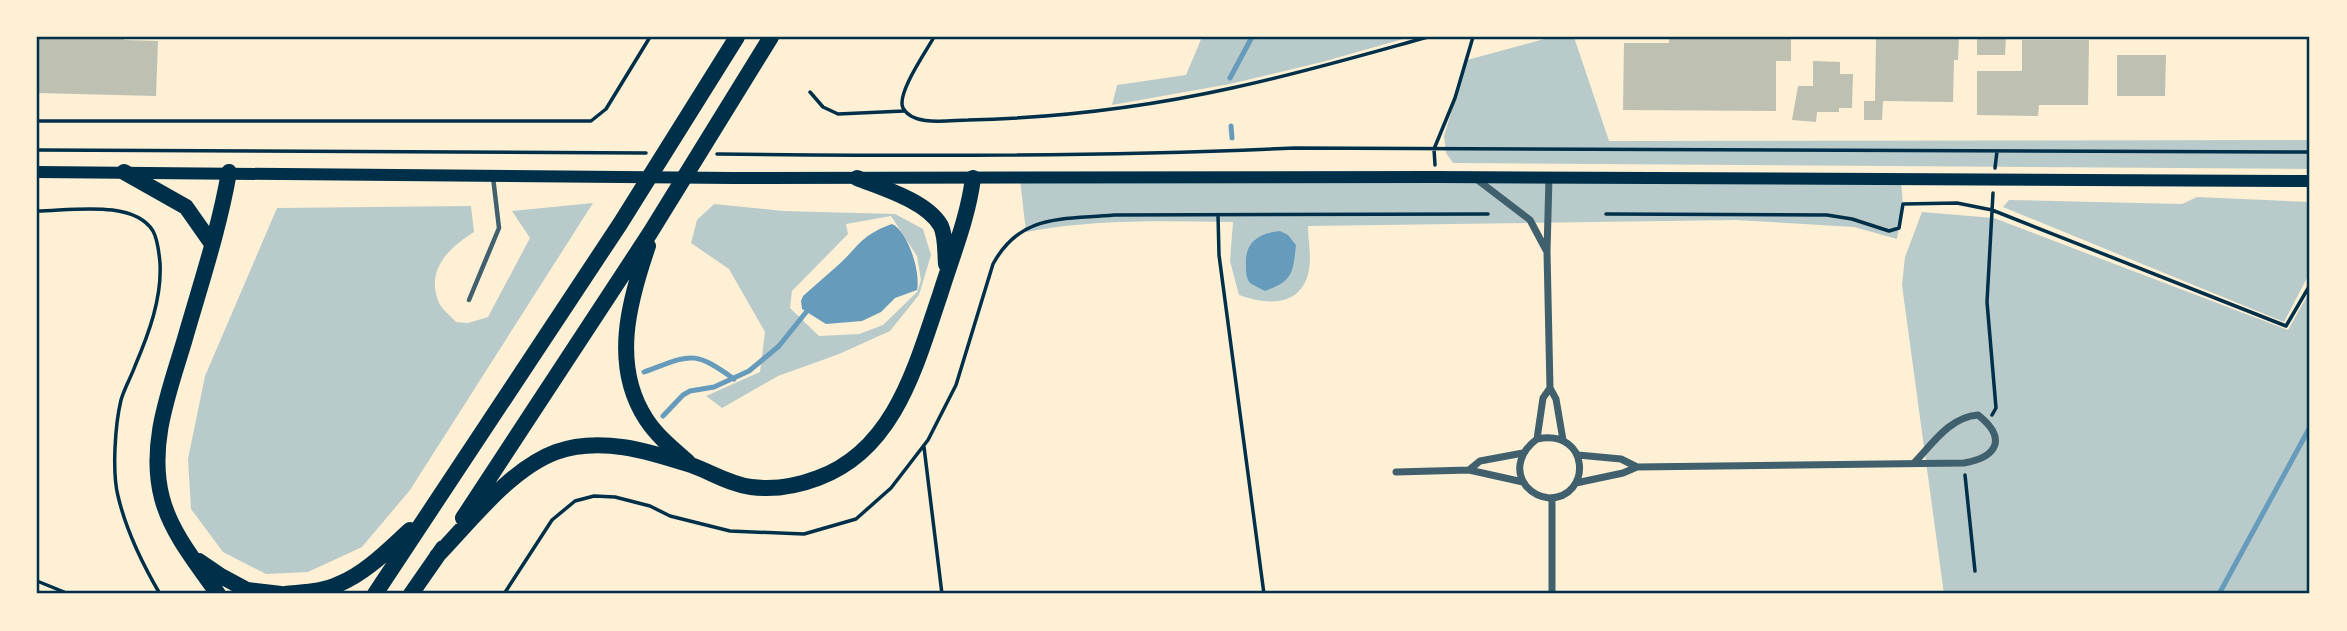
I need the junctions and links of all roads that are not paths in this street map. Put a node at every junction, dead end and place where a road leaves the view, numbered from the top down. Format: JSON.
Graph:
{"nodes":[{"id":1,"x":737,"y":37,"type":"edge"},
{"id":2,"x":771,"y":37,"type":"edge"},
{"id":3,"x":37,"y":172,"type":"edge"},
{"id":4,"x":124,"y":172,"type":"junction"},
{"id":5,"x":229,"y":172,"type":"junction"},
{"id":6,"x":493,"y":176,"type":"junction"},
{"id":7,"x":1474,"y":177,"type":"junction"},
{"id":8,"x":1549,"y":177,"type":"junction"},
{"id":9,"x":856,"y":178,"type":"junction"},
{"id":10,"x":973,"y":178,"type":"junction"},
{"id":11,"x":2310,"y":181,"type":"edge"},
{"id":12,"x":655,"y":223,"type":"junction"},
{"id":13,"x":212,"y":244,"type":"junction"},
{"id":14,"x":1547,"y":252,"type":"junction"},
{"id":15,"x":947,"y":274,"type":"junction"},
{"id":16,"x":469,"y":300,"type":"dead end"},
{"id":17,"x":1550,"y":388,"type":"junction"},
{"id":18,"x":1537,"y":439,"type":"junction"},
{"id":19,"x":1563,"y":440,"type":"junction"},
{"id":20,"x":1523,"y":453,"type":"junction"},
{"id":21,"x":1578,"y":455,"type":"junction"},
{"id":22,"x":1915,"y":462,"type":"junction"},
{"id":23,"x":692,"y":466,"type":"junction"},
{"id":24,"x":1637,"y":467,"type":"junction"},
{"id":25,"x":1469,"y":470,"type":"junction"},
{"id":26,"x":1396,"y":472,"type":"dead end"},
{"id":27,"x":1523,"y":482,"type":"junction"},
{"id":28,"x":1576,"y":483,"type":"junction"},
{"id":29,"x":1552,"y":498,"type":"junction"},
{"id":30,"x":429,"y":511,"type":"junction"},
{"id":31,"x":190,"y":552,"type":"junction"},
{"id":32,"x":437,"y":556,"type":"junction"},
{"id":33,"x":218,"y":594,"type":"edge"},
{"id":34,"x":283,"y":594,"type":"edge"},
{"id":35,"x":375,"y":594,"type":"edge"},
{"id":36,"x":411,"y":594,"type":"edge"},
{"id":37,"x":1552,"y":594,"type":"edge"}],
"edges":[{"from":1,"to":30,"type":"highway"},
{"from":2,"to":12,"type":"highway"},
{"from":3,"to":4,"type":"main road"},
{"from":4,"to":5,"type":"main road"},
{"from":4,"to":13,"type":"highway"},
{"from":5,"to":6,"type":"main road"},
{"from":5,"to":13,"type":"highway"},
{"from":6,"to":9,"type":"main road"},
{"from":6,"to":16,"type":"lane"},
{"from":7,"to":8,"type":"main road"},
{"from":7,"to":10,"type":"main road"},
{"from":7,"to":14,"type":"street"},
{"from":8,"to":11,"type":"main road"},
{"from":8,"to":14,"type":"street"},
{"from":9,"to":10,"type":"main road"},
{"from":9,"to":15,"type":"highway"},
{"from":10,"to":15,"type":"highway"},
{"from":12,"to":23,"type":"highway"},
{"from":12,"to":32,"type":"highway"},
{"from":13,"to":31,"type":"highway"},
{"from":14,"to":17,"type":"street"},
{"from":15,"to":23,"type":"highway"},
{"from":17,"to":18,"type":"street"},
{"from":17,"to":19,"type":"street"},
{"from":18,"to":19,"type":"street"},
{"from":18,"to":20,"type":"street"},
{"from":19,"to":21,"type":"street"},
{"from":20,"to":25,"type":"street"},
{"from":20,"to":27,"type":"street"},
{"from":21,"to":24,"type":"street"},
{"from":21,"to":28,"type":"street"},
{"from":22,"to":22,"type":"street"},
{"from":22,"to":24,"type":"street"},
{"from":23,"to":32,"type":"highway"},
{"from":24,"to":28,"type":"street"},
{"from":25,"to":26,"type":"street"},
{"from":25,"to":27,"type":"street"},
{"from":27,"to":29,"type":"street"},
{"from":28,"to":29,"type":"street"},
{"from":29,"to":37,"type":"street"},
{"from":30,"to":34,"type":"highway"},
{"from":30,"to":35,"type":"highway"},
{"from":31,"to":33,"type":"highway"},
{"from":31,"to":34,"type":"highway"},
{"from":32,"to":36,"type":"highway"}]}
